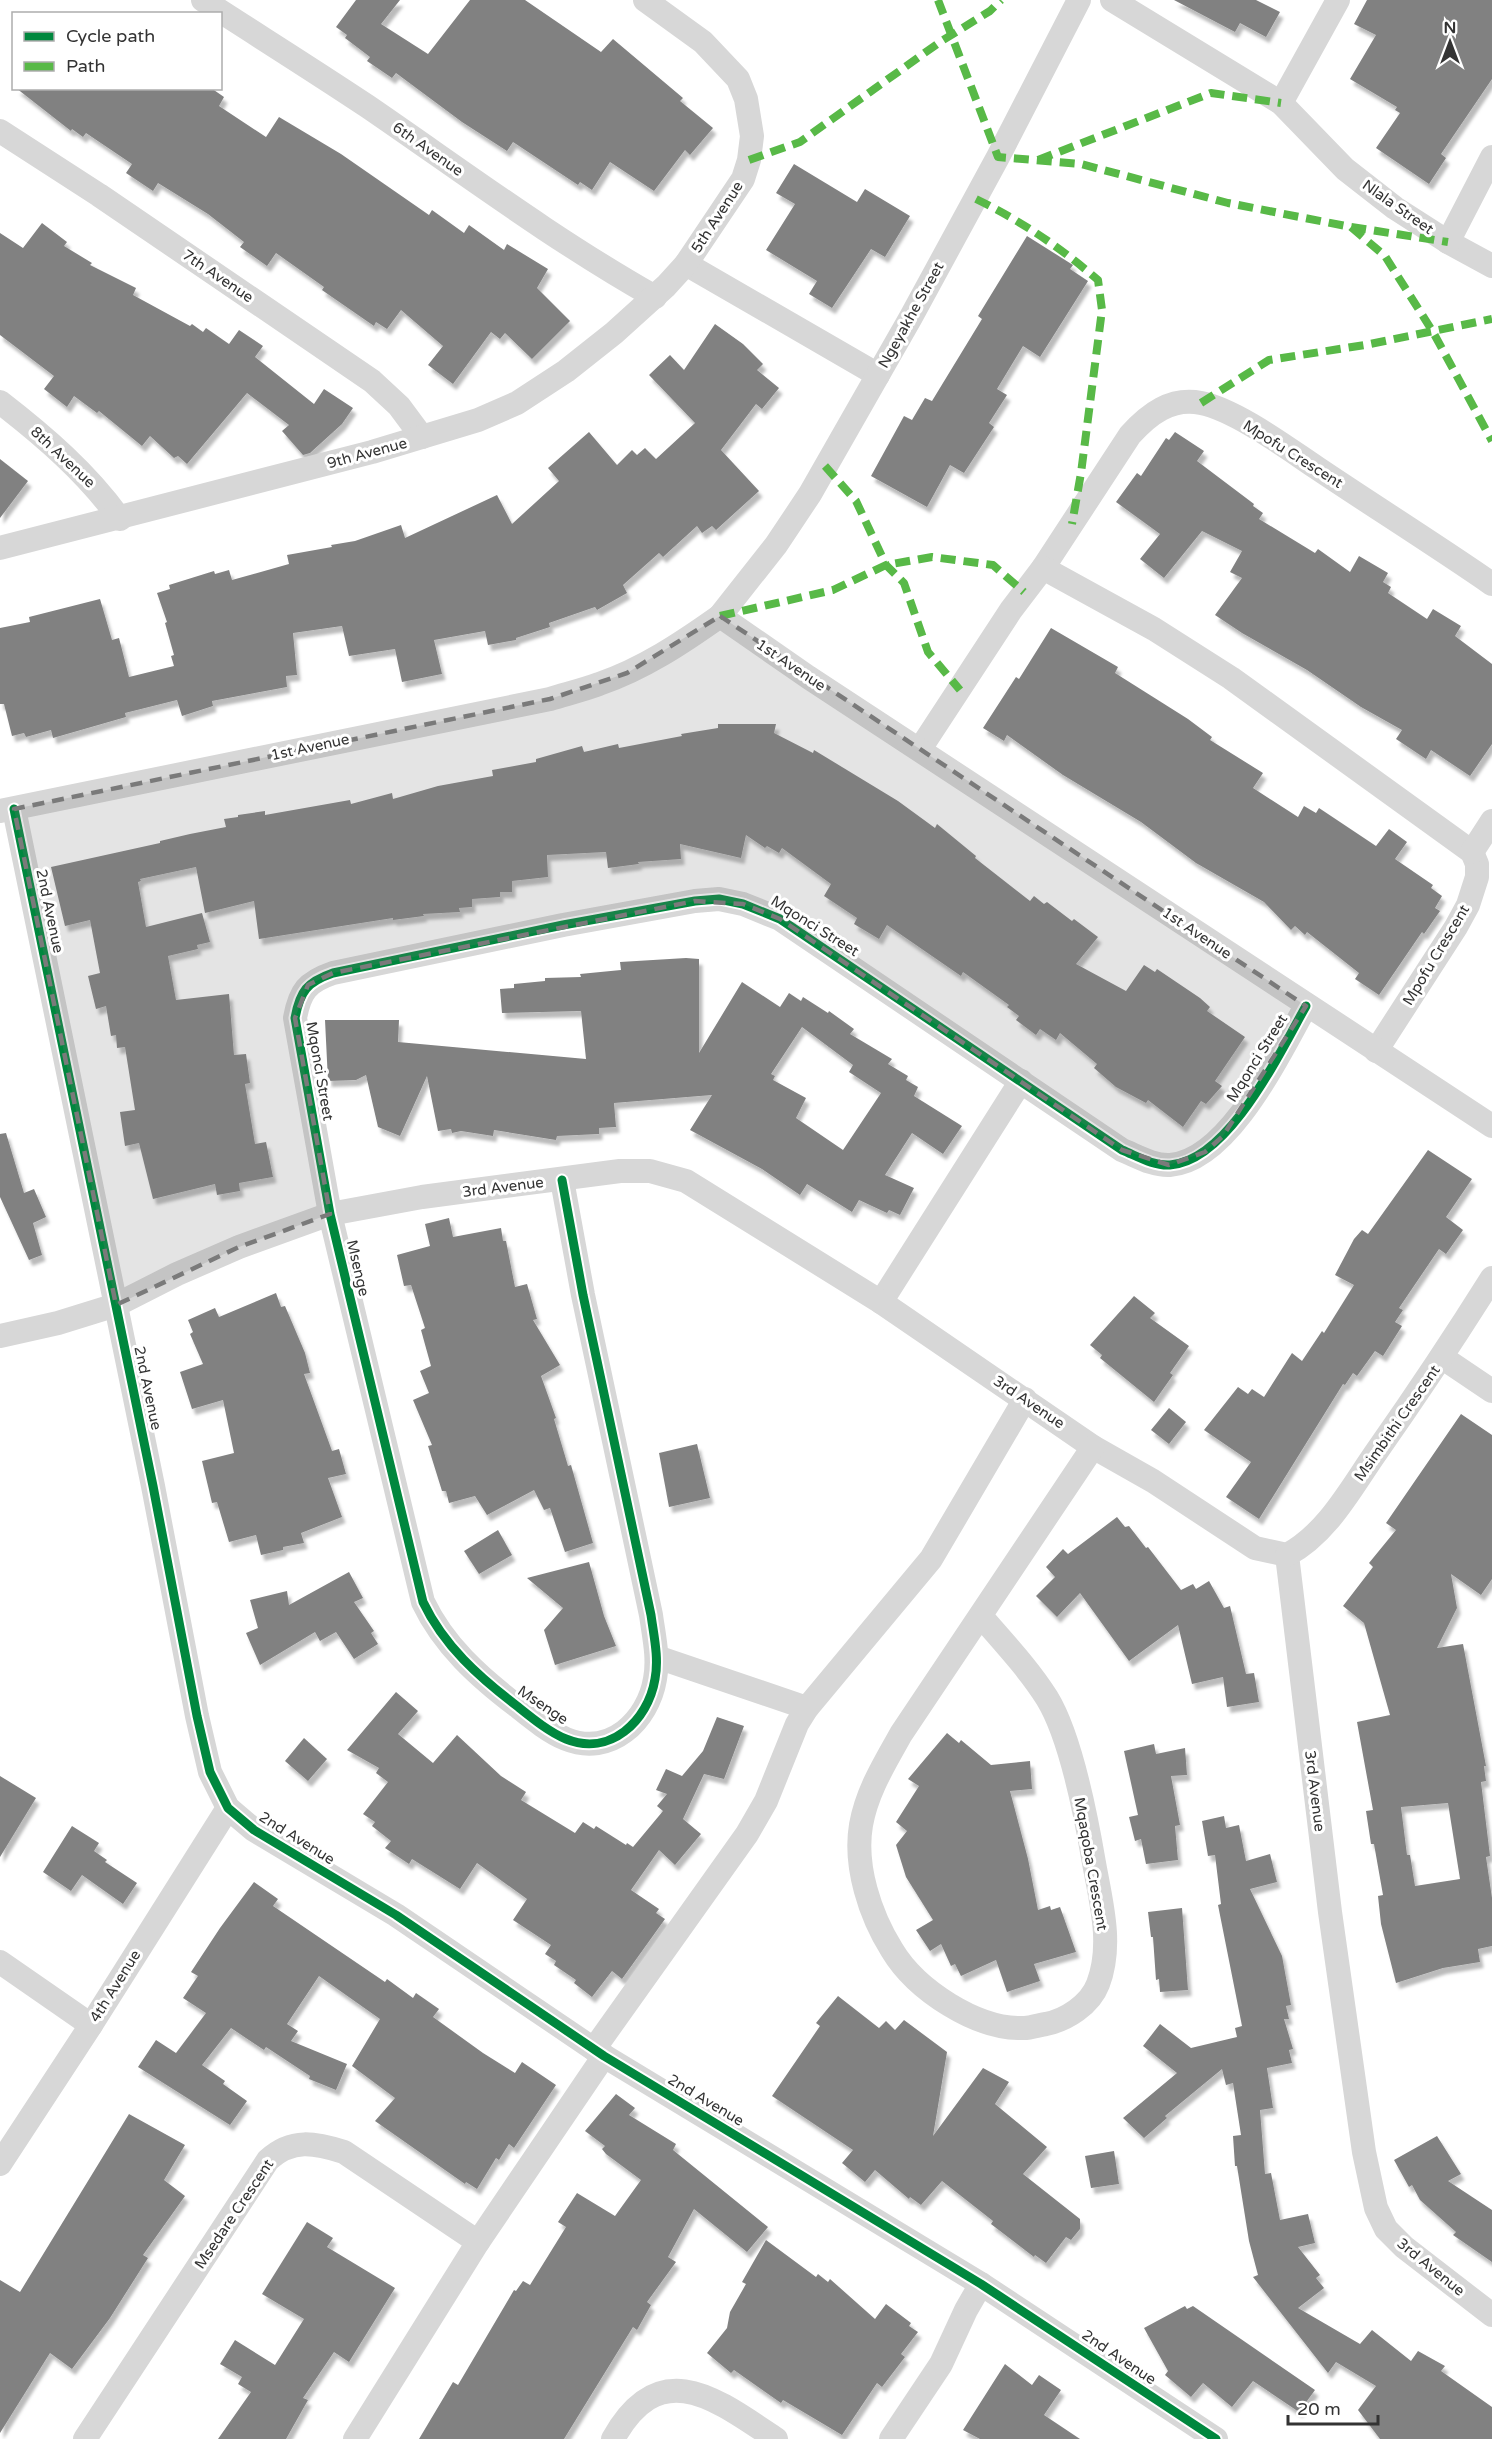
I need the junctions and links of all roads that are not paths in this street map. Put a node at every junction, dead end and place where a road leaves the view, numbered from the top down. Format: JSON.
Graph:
{"nodes":[{"id":1,"x":203,"y":0,"type":"edge"},
{"id":2,"x":645,"y":0,"type":"edge"},
{"id":3,"x":1079,"y":0,"type":"edge"},
{"id":4,"x":1112,"y":0,"type":"edge"},
{"id":5,"x":1338,"y":0,"type":"edge"},
{"id":6,"x":222,"y":12,"type":"edge"},
{"id":7,"x":222,"y":12,"type":"edge"},
{"id":8,"x":1281,"y":103,"type":"junction"},
{"id":9,"x":0,"y":131,"type":"edge"},
{"id":10,"x":1492,"y":157,"type":"edge"},
{"id":11,"x":1448,"y":242,"type":"junction"},
{"id":12,"x":686,"y":264,"type":"junction"},
{"id":13,"x":1492,"y":267,"type":"edge"},
{"id":14,"x":655,"y":297,"type":"junction"},
{"id":15,"x":878,"y":375,"type":"junction"},
{"id":16,"x":0,"y":402,"type":"edge"},
{"id":17,"x":422,"y":437,"type":"junction"},
{"id":18,"x":120,"y":519,"type":"junction"},
{"id":19,"x":0,"y":548,"type":"edge"},
{"id":20,"x":1043,"y":568,"type":"junction"},
{"id":21,"x":1492,"y":584,"type":"edge"},
{"id":22,"x":720,"y":616,"type":"junction"},
{"id":23,"x":920,"y":749,"type":"junction"},
{"id":24,"x":7,"y":810,"type":"edge"},
{"id":25,"x":1492,"y":821,"type":"edge"},
{"id":26,"x":1472,"y":852,"type":"junction"},
{"id":27,"x":1306,"y":1006,"type":"junction"},
{"id":28,"x":1376,"y":1051,"type":"junction"},
{"id":29,"x":1021,"y":1081,"type":"junction"},
{"id":30,"x":1492,"y":1126,"type":"edge"},
{"id":31,"x":562,"y":1180,"type":"junction"},
{"id":32,"x":330,"y":1214,"type":"junction"},
{"id":33,"x":1492,"y":1278,"type":"edge"},
{"id":34,"x":881,"y":1302,"type":"junction"},
{"id":35,"x":116,"y":1305,"type":"junction"},
{"id":36,"x":0,"y":1336,"type":"edge"},
{"id":37,"x":1443,"y":1358,"type":"junction"},
{"id":38,"x":1492,"y":1390,"type":"edge"},
{"id":39,"x":1025,"y":1400,"type":"junction"},
{"id":40,"x":1093,"y":1447,"type":"junction"},
{"id":41,"x":1287,"y":1555,"type":"junction"},
{"id":42,"x":981,"y":1616,"type":"junction"},
{"id":43,"x":657,"y":1657,"type":"junction"},
{"id":44,"x":807,"y":1708,"type":"junction"},
{"id":45,"x":228,"y":1808,"type":"junction"},
{"id":46,"x":0,"y":1962,"type":"edge"},
{"id":47,"x":91,"y":2025,"type":"junction"},
{"id":48,"x":599,"y":2052,"type":"junction"},
{"id":49,"x":0,"y":2164,"type":"edge"},
{"id":50,"x":478,"y":2241,"type":"junction"},
{"id":51,"x":981,"y":2284,"type":"junction"},
{"id":52,"x":1492,"y":2315,"type":"edge"},
{"id":53,"x":85,"y":2439,"type":"edge"},
{"id":54,"x":355,"y":2439,"type":"edge"},
{"id":55,"x":613,"y":2439,"type":"edge"},
{"id":56,"x":776,"y":2439,"type":"edge"},
{"id":57,"x":891,"y":2439,"type":"edge"},
{"id":58,"x":1216,"y":2439,"type":"edge"}],
"edges":[{"from":1,"to":7,"type":"street","name":"6th Avenue"},
{"from":2,"to":12,"type":"street","name":"5th Avenue"},
{"from":3,"to":15,"type":"street","name":"Ngeyakhe Street"},
{"from":4,"to":8,"type":"street","name":"Nlala Street"},
{"from":5,"to":8,"type":"street"},
{"from":6,"to":14,"type":"street","name":"6th Avenue"},
{"from":8,"to":11,"type":"street","name":"Nlala Street"},
{"from":9,"to":17,"type":"street","name":"7th Avenue"},
{"from":10,"to":11,"type":"street","name":"Nlala Street"},
{"from":11,"to":13,"type":"street"},
{"from":12,"to":14,"type":"street","name":"9th Avenue"},
{"from":12,"to":15,"type":"street"},
{"from":14,"to":17,"type":"street","name":"9th Avenue"},
{"from":15,"to":22,"type":"street","name":"Ngeyakhe Street"},
{"from":16,"to":18,"type":"street","name":"8th Avenue"},
{"from":17,"to":18,"type":"street","name":"9th Avenue"},
{"from":18,"to":19,"type":"street","name":"9th Avenue"},
{"from":20,"to":21,"type":"street","name":"Mpofu Crescent"},
{"from":20,"to":23,"type":"street","name":"Mpofu Crescent"},
{"from":20,"to":26,"type":"street"},
{"from":22,"to":23,"type":"street","name":"1st Avenue"},
{"from":22,"to":24,"type":"street","name":"1st Avenue"},
{"from":23,"to":27,"type":"street","name":"1st Avenue"},
{"from":24,"to":35,"type":"street","name":"2nd Avenue"},
{"from":25,"to":26,"type":"street"},
{"from":26,"to":28,"type":"street","name":"Mpofu Crescent"},
{"from":27,"to":28,"type":"street","name":"1st Avenue"},
{"from":27,"to":29,"type":"street","name":"Mqonci Street"},
{"from":28,"to":30,"type":"street","name":"1st Avenue"},
{"from":29,"to":32,"type":"street","name":"Mqonci Street"},
{"from":29,"to":34,"type":"street"},
{"from":31,"to":32,"type":"street","name":"3rd Avenue"},
{"from":31,"to":34,"type":"street","name":"3rd Avenue"},
{"from":31,"to":43,"type":"street","name":"Msenge"},
{"from":32,"to":35,"type":"street","name":"3rd Avenue"},
{"from":32,"to":43,"type":"street","name":"Msenge"},
{"from":33,"to":37,"type":"street","name":"Msimbithi Crescent"},
{"from":34,"to":39,"type":"street","name":"3rd Avenue"},
{"from":35,"to":36,"type":"street","name":"3rd Avenue"},
{"from":35,"to":45,"type":"street","name":"2nd Avenue"},
{"from":37,"to":38,"type":"street"},
{"from":37,"to":41,"type":"street","name":"Msimbithi Crescent"},
{"from":39,"to":40,"type":"street","name":"3rd Avenue"},
{"from":39,"to":44,"type":"street"},
{"from":40,"to":41,"type":"street","name":"3rd Avenue"},
{"from":40,"to":42,"type":"street","name":"Mqaqoba Crescent"},
{"from":41,"to":52,"type":"street","name":"3rd Avenue"},
{"from":42,"to":42,"type":"street","name":"Mqaqoba Crescent"},
{"from":43,"to":44,"type":"street"},
{"from":44,"to":48,"type":"street"},
{"from":45,"to":47,"type":"street","name":"4th Avenue"},
{"from":45,"to":48,"type":"street","name":"2nd Avenue"},
{"from":46,"to":47,"type":"street"},
{"from":47,"to":49,"type":"street","name":"4th Avenue"},
{"from":48,"to":50,"type":"street"},
{"from":48,"to":51,"type":"street","name":"2nd Avenue"},
{"from":50,"to":53,"type":"street","name":"Msedare Crescent"},
{"from":50,"to":54,"type":"street"},
{"from":51,"to":57,"type":"street"},
{"from":51,"to":58,"type":"street","name":"2nd Avenue"},
{"from":55,"to":56,"type":"street"}]}
